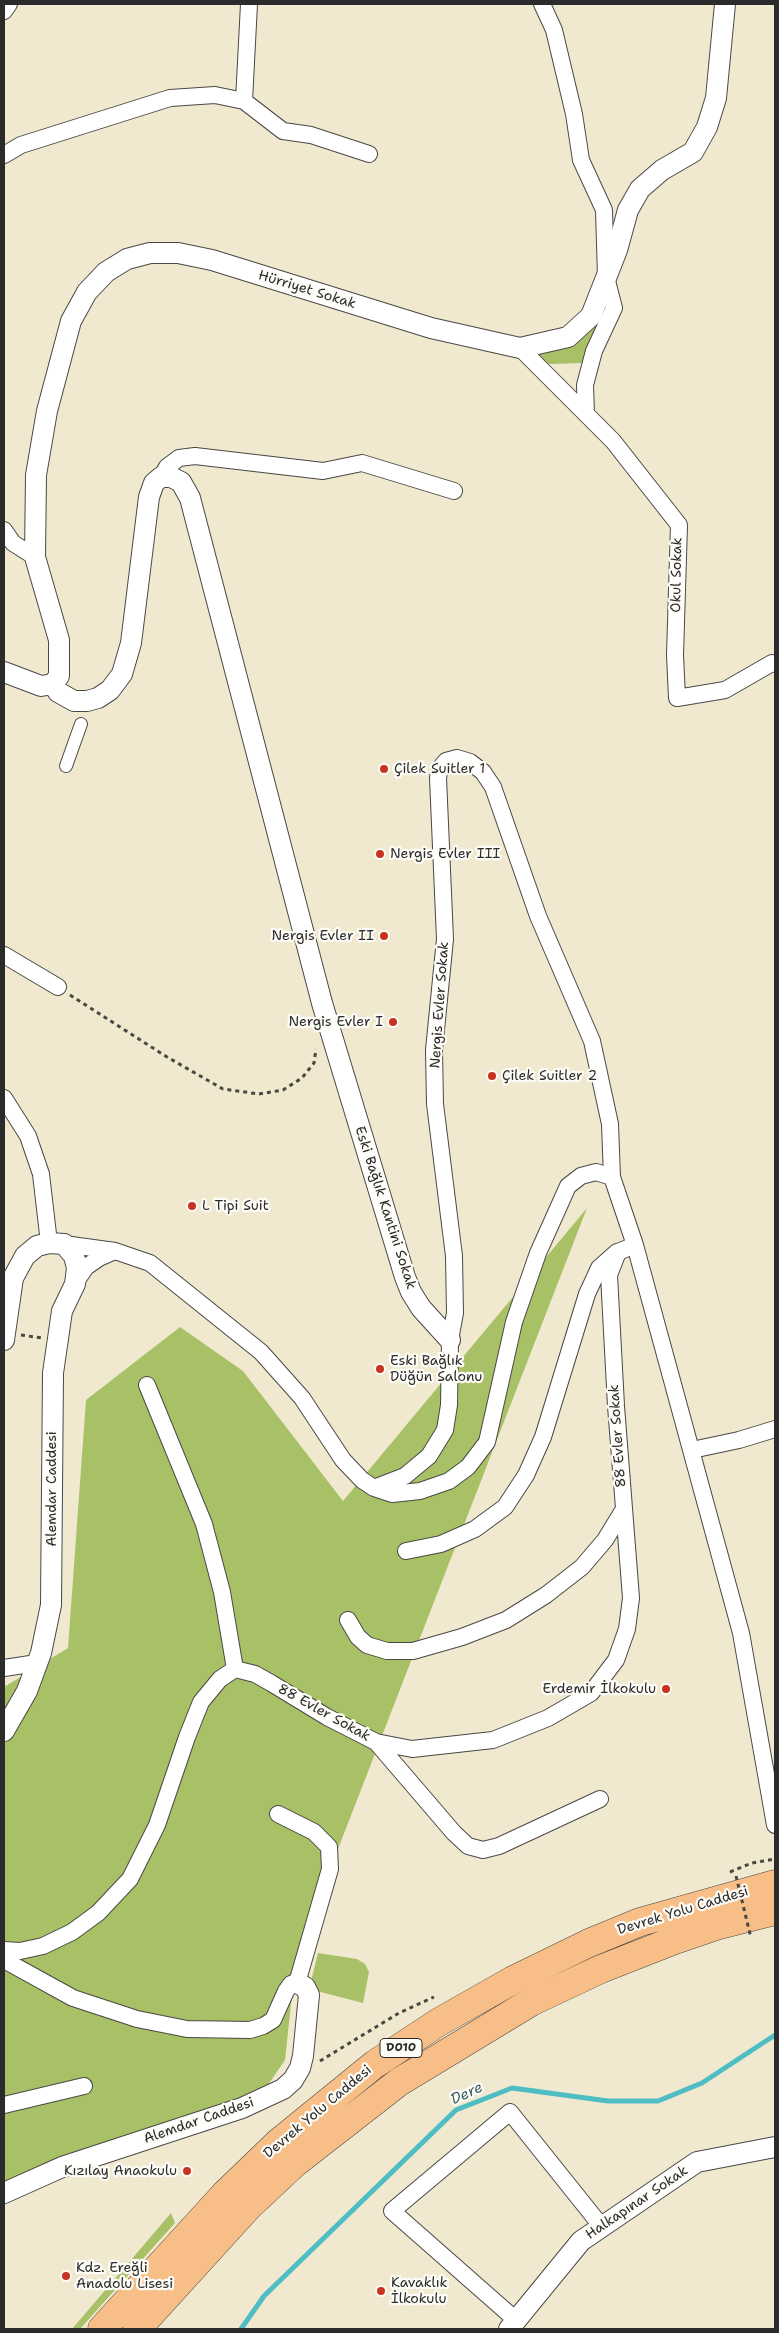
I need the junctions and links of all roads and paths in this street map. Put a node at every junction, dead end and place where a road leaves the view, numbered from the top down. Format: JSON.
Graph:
{"nodes":[{"id":1,"x":9,"y":4,"type":"edge"},
{"id":2,"x":250,"y":4,"type":"edge"},
{"id":3,"x":542,"y":4,"type":"edge"},
{"id":4,"x":725,"y":4,"type":"edge"},
{"id":5,"x":4,"y":11,"type":"edge"},
{"id":6,"x":244,"y":101,"type":"junction"},
{"id":7,"x":369,"y":154,"type":"dead end"},
{"id":8,"x":4,"y":155,"type":"edge"},
{"id":9,"x":606,"y":277,"type":"junction"},
{"id":10,"x":520,"y":348,"type":"junction"},
{"id":11,"x":586,"y":414,"type":"junction"},
{"id":12,"x":162,"y":477,"type":"junction"},
{"id":13,"x":454,"y":491,"type":"dead end"},
{"id":14,"x":4,"y":530,"type":"edge"},
{"id":15,"x":35,"y":557,"type":"junction"},
{"id":16,"x":774,"y":660,"type":"edge"},
{"id":17,"x":4,"y":672,"type":"edge"},
{"id":18,"x":47,"y":685,"type":"junction"},
{"id":19,"x":81,"y":724,"type":"dead end"},
{"id":20,"x":66,"y":766,"type":"dead end"},
{"id":21,"x":4,"y":955,"type":"edge"},
{"id":22,"x":58,"y":987,"type":"joint"},
{"id":23,"x":316,"y":1048,"type":"dead end"},
{"id":24,"x":4,"y":1098,"type":"edge"},
{"id":25,"x":612,"y":1177,"type":"junction"},
{"id":26,"x":56,"y":1244,"type":"junction"},
{"id":27,"x":635,"y":1245,"type":"junction"},
{"id":28,"x":115,"y":1251,"type":"junction"},
{"id":29,"x":618,"y":1252,"type":"junction"},
{"id":30,"x":75,"y":1284,"type":"junction"},
{"id":31,"x":4,"y":1337,"type":"edge"},
{"id":32,"x":57,"y":1339,"type":"junction"},
{"id":33,"x":450,"y":1340,"type":"junction"},
{"id":34,"x":147,"y":1385,"type":"dead end"},
{"id":35,"x":775,"y":1428,"type":"edge"},
{"id":36,"x":692,"y":1450,"type":"junction"},
{"id":37,"x":374,"y":1488,"type":"junction"},
{"id":38,"x":624,"y":1509,"type":"junction"},
{"id":39,"x":406,"y":1551,"type":"dead end"},
{"id":40,"x":348,"y":1620,"type":"dead end"},
{"id":41,"x":37,"y":1663,"type":"junction"},
{"id":42,"x":4,"y":1668,"type":"edge"},
{"id":43,"x":235,"y":1669,"type":"junction"},
{"id":44,"x":4,"y":1732,"type":"edge"},
{"id":45,"x":376,"y":1742,"type":"junction"},
{"id":46,"x":600,"y":1799,"type":"dead end"},
{"id":47,"x":278,"y":1814,"type":"dead end"},
{"id":48,"x":775,"y":1825,"type":"edge"},
{"id":49,"x":736,"y":1876,"type":"dead end"},
{"id":50,"x":775,"y":1884,"type":"edge"},
{"id":51,"x":775,"y":1911,"type":"edge"},
{"id":52,"x":751,"y":1938,"type":"dead end"},
{"id":53,"x":4,"y":1950,"type":"edge"},
{"id":54,"x":4,"y":1960,"type":"edge"},
{"id":55,"x":297,"y":1983,"type":"junction"},
{"id":56,"x":436,"y":1997,"type":"dead end"},
{"id":57,"x":297,"y":2073,"type":"junction"},
{"id":58,"x":84,"y":2086,"type":"dead end"},
{"id":59,"x":4,"y":2105,"type":"edge"},
{"id":60,"x":775,"y":2147,"type":"edge"},
{"id":61,"x":4,"y":2193,"type":"edge"},
{"id":62,"x":602,"y":2227,"type":"junction"},
{"id":63,"x":513,"y":2325,"type":"edge"},
{"id":64,"x":102,"y":2329,"type":"edge"},
{"id":65,"x":138,"y":2329,"type":"edge"}],
"edges":[{"from":1,"to":5,"type":"street"},
{"from":2,"to":6,"type":"street"},
{"from":3,"to":9,"type":"street"},
{"from":4,"to":9,"type":"street","name":"Hürriyet Sokak"},
{"from":6,"to":7,"type":"street"},
{"from":6,"to":8,"type":"street"},
{"from":9,"to":10,"type":"street","name":"Hürriyet Sokak"},
{"from":9,"to":11,"type":"street"},
{"from":10,"to":11,"type":"street","name":"Okul Sokak"},
{"from":10,"to":15,"type":"street","name":"Hürriyet Sokak"},
{"from":11,"to":16,"type":"street","name":"Okul Sokak"},
{"from":12,"to":13,"type":"street"},
{"from":12,"to":18,"type":"street"},
{"from":12,"to":33,"type":"street","name":"Eski Bağlık Kantini Sokak"},
{"from":14,"to":15,"type":"street"},
{"from":15,"to":18,"type":"street","name":"Hürriyet Sokak"},
{"from":17,"to":18,"type":"street"},
{"from":19,"to":20,"type":"street"},
{"from":21,"to":22,"type":"street"},
{"from":22,"to":23,"type":"path"},
{"from":24,"to":26,"type":"street"},
{"from":25,"to":27,"type":"street"},
{"from":25,"to":33,"type":"street","name":"Nergis Evler Sokak"},
{"from":25,"to":37,"type":"street"},
{"from":26,"to":28,"type":"street"},
{"from":26,"to":30,"type":"street","name":"Alemdar Caddesi"},
{"from":26,"to":31,"type":"street"},
{"from":27,"to":29,"type":"street"},
{"from":27,"to":36,"type":"street"},
{"from":28,"to":30,"type":"street"},
{"from":28,"to":37,"type":"street"},
{"from":29,"to":38,"type":"street","name":"88 Evler Sokak"},
{"from":29,"to":39,"type":"street"},
{"from":30,"to":32,"type":"street","name":"Alemdar Caddesi"},
{"from":31,"to":32,"type":"path"},
{"from":32,"to":41,"type":"street","name":"Alemdar Caddesi"},
{"from":33,"to":37,"type":"street"},
{"from":34,"to":43,"type":"street"},
{"from":35,"to":36,"type":"street"},
{"from":36,"to":48,"type":"street"},
{"from":38,"to":40,"type":"street"},
{"from":38,"to":45,"type":"street","name":"88 Evler Sokak"},
{"from":41,"to":42,"type":"street"},
{"from":41,"to":44,"type":"street","name":"Alemdar Caddesi"},
{"from":43,"to":45,"type":"street","name":"88 Evler Sokak"},
{"from":43,"to":53,"type":"street"},
{"from":45,"to":46,"type":"street"},
{"from":47,"to":55,"type":"street"},
{"from":49,"to":52,"type":"path","bridge":true},
{"from":50,"to":64,"type":"highway","name":"Devrek Yolu Caddesi","number":"D010"},
{"from":51,"to":65,"type":"highway","name":"Devrek Yolu Caddesi","number":"D010"},
{"from":54,"to":55,"type":"street"},
{"from":55,"to":57,"type":"street","name":"Alemdar Caddesi"},
{"from":56,"to":57,"type":"path"},
{"from":57,"to":61,"type":"street","name":"Alemdar Caddesi"},
{"from":58,"to":59,"type":"street"},
{"from":60,"to":62,"type":"street","name":"Halkapınar Sokak"},
{"from":62,"to":63,"type":"street","name":"Halkapınar Sokak"},
{"from":62,"to":63,"type":"street"}]}
